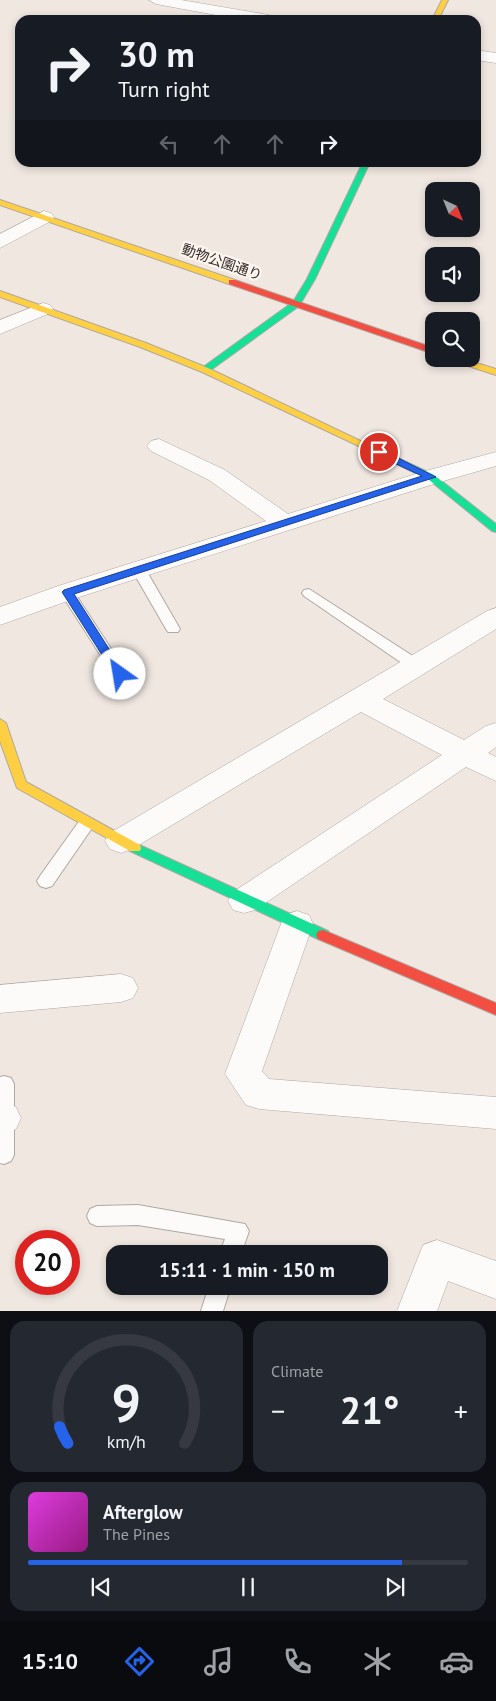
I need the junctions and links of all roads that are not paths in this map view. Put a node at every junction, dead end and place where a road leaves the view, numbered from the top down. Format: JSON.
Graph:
{"nodes":[{"id":1,"x":156,"y":0,"type":"edge"},
{"id":2,"x":445,"y":0,"type":"edge"},
{"id":3,"x":241,"y":15,"type":"edge"},
{"id":4,"x":438,"y":15,"type":"edge"},
{"id":5,"x":481,"y":56,"type":"edge"},
{"id":6,"x":496,"y":58,"type":"edge"},
{"id":7,"x":364,"y":167,"type":"edge"},
{"id":8,"x":0,"y":202,"type":"edge"},
{"id":9,"x":44,"y":217,"type":"junction"},
{"id":10,"x":0,"y":242,"type":"edge"},
{"id":11,"x":0,"y":294,"type":"edge"},
{"id":12,"x":296,"y":304,"type":"junction"},
{"id":13,"x":43,"y":309,"type":"junction"},
{"id":14,"x":0,"y":328,"type":"edge"},
{"id":15,"x":425,"y":348,"type":"edge"},
{"id":16,"x":480,"y":367,"type":"edge"},
{"id":17,"x":205,"y":370,"type":"junction"},
{"id":18,"x":496,"y":372,"type":"edge"},
{"id":19,"x":159,"y":446,"type":"dead end"},
{"id":20,"x":496,"y":459,"type":"edge"},
{"id":21,"x":431,"y":477,"type":"junction"},
{"id":22,"x":286,"y":523,"type":"junction"},
{"id":23,"x":496,"y":529,"type":"edge"},
{"id":24,"x":139,"y":570,"type":"junction"},
{"id":25,"x":67,"y":592,"type":"junction"},
{"id":26,"x":308,"y":593,"type":"dead end"},
{"id":27,"x":0,"y":616,"type":"edge"},
{"id":28,"x":496,"y":617,"type":"edge"},
{"id":29,"x":173,"y":629,"type":"dead end"},
{"id":30,"x":417,"y":666,"type":"junction"},
{"id":31,"x":120,"y":674,"type":"dead end"},
{"id":32,"x":360,"y":699,"type":"junction"},
{"id":33,"x":0,"y":723,"type":"edge"},
{"id":34,"x":496,"y":734,"type":"edge"},
{"id":35,"x":466,"y":755,"type":"junction"},
{"id":36,"x":496,"y":770,"type":"edge"},
{"id":37,"x":86,"y":824,"type":"junction"},
{"id":38,"x":121,"y":841,"type":"junction"},
{"id":39,"x":46,"y":881,"type":"dead end"},
{"id":40,"x":244,"y":902,"type":"junction"},
{"id":41,"x":297,"y":924,"type":"junction"},
{"id":42,"x":121,"y":988,"type":"dead end"},
{"id":43,"x":0,"y":999,"type":"edge"},
{"id":44,"x":496,"y":1009,"type":"edge"},
{"id":45,"x":2,"y":1107,"type":"edge"},
{"id":46,"x":496,"y":1113,"type":"edge"},
{"id":47,"x":4,"y":1155,"type":"dead end"},
{"id":48,"x":97,"y":1216,"type":"dead end"},
{"id":49,"x":233,"y":1245,"type":"edge"},
{"id":50,"x":496,"y":1280,"type":"edge"},
{"id":51,"x":217,"y":1295,"type":"edge"},
{"id":52,"x":212,"y":1311,"type":"edge"},
{"id":53,"x":418,"y":1311,"type":"edge"}],
"edges":[{"from":1,"to":3,"type":"street"},
{"from":2,"to":4,"type":"street"},
{"from":5,"to":6,"type":"street"},
{"from":7,"to":12,"type":"street"},
{"from":8,"to":9,"type":"street","name":"動物公園通り"},
{"from":9,"to":10,"type":"street"},
{"from":9,"to":12,"type":"street","name":"動物公園通り"},
{"from":11,"to":13,"type":"street"},
{"from":12,"to":15,"type":"street","name":"動物公園通り"},
{"from":12,"to":17,"type":"street"},
{"from":13,"to":14,"type":"street"},
{"from":13,"to":17,"type":"street"},
{"from":16,"to":18,"type":"street"},
{"from":17,"to":21,"type":"street"},
{"from":19,"to":22,"type":"street"},
{"from":20,"to":21,"type":"street"},
{"from":21,"to":22,"type":"street"},
{"from":21,"to":23,"type":"street"},
{"from":22,"to":24,"type":"street"},
{"from":24,"to":25,"type":"street"},
{"from":24,"to":29,"type":"lane"},
{"from":25,"to":27,"type":"street"},
{"from":25,"to":31,"type":"lane"},
{"from":26,"to":30,"type":"lane"},
{"from":28,"to":30,"type":"street"},
{"from":30,"to":32,"type":"street"},
{"from":32,"to":35,"type":"street"},
{"from":32,"to":38,"type":"street"},
{"from":33,"to":37,"type":"street"},
{"from":34,"to":35,"type":"street"},
{"from":35,"to":36,"type":"street"},
{"from":35,"to":40,"type":"street"},
{"from":37,"to":38,"type":"street"},
{"from":37,"to":39,"type":"lane"},
{"from":38,"to":40,"type":"street"},
{"from":40,"to":41,"type":"street"},
{"from":41,"to":44,"type":"street"},
{"from":41,"to":46,"type":"street"},
{"from":42,"to":43,"type":"street"},
{"from":45,"to":47,"type":"lane"},
{"from":48,"to":49,"type":"lane"},
{"from":50,"to":53,"type":"street"},
{"from":51,"to":52,"type":"lane"}]}
